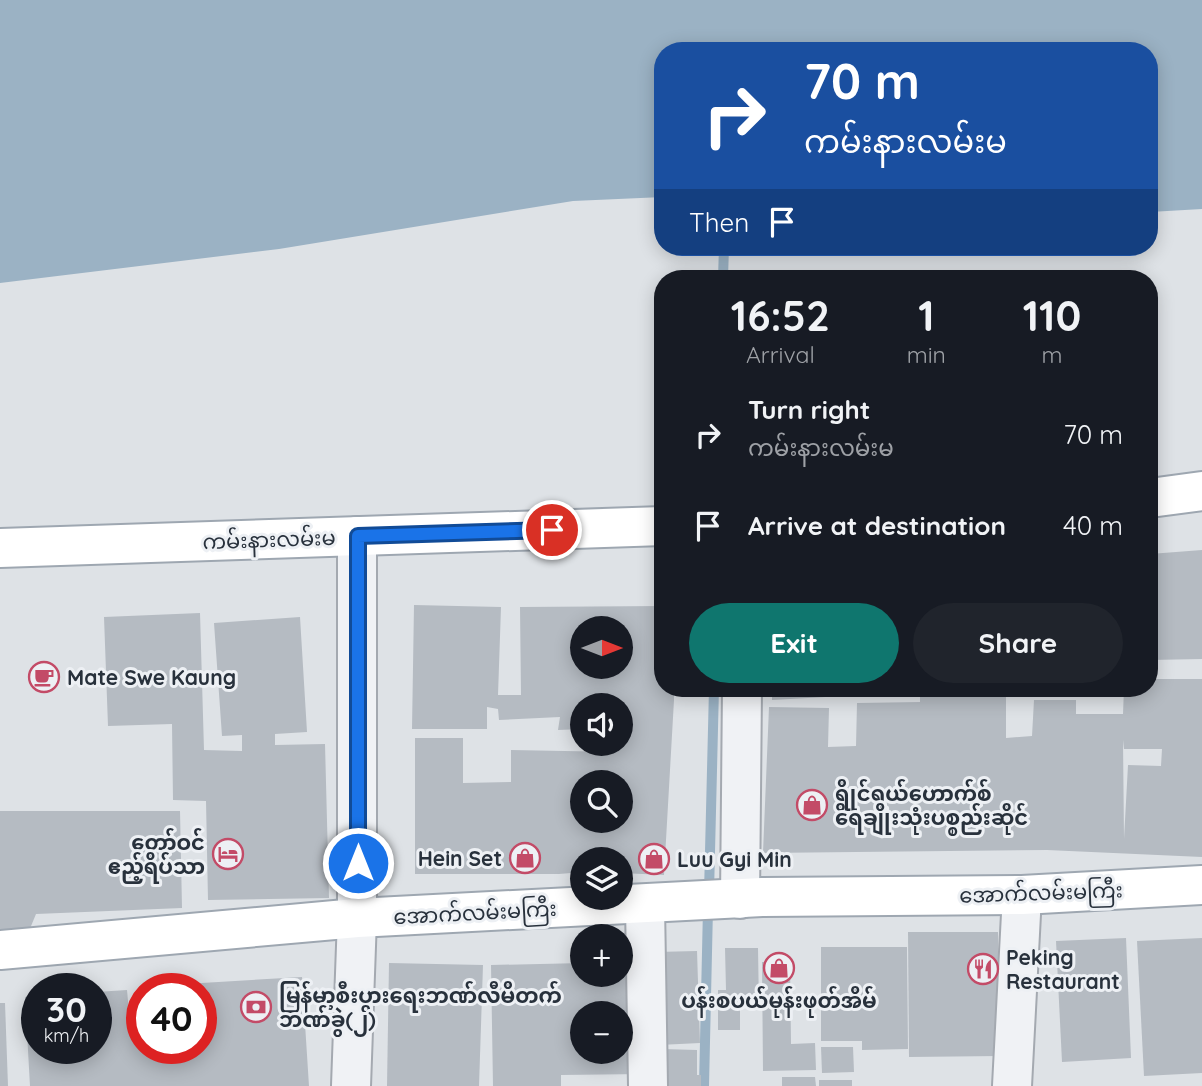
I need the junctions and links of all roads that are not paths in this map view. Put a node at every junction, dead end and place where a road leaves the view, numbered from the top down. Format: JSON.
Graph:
{"nodes":[{"id":1,"x":1202,"y":491,"type":"edge"},
{"id":2,"x":1158,"y":497,"type":"edge"},
{"id":3,"x":654,"y":526,"type":"edge"},
{"id":4,"x":358,"y":536,"type":"junction"},
{"id":5,"x":0,"y":548,"type":"edge"},
{"id":6,"x":742,"y":697,"type":"edge"},
{"id":7,"x":1202,"y":885,"type":"edge"},
{"id":8,"x":1022,"y":895,"type":"junction"},
{"id":9,"x":740,"y":899,"type":"junction"},
{"id":10,"x":645,"y":905,"type":"junction"},
{"id":11,"x":358,"y":918,"type":"junction"},
{"id":12,"x":0,"y":950,"type":"edge"},
{"id":13,"x":351,"y":1086,"type":"edge"},
{"id":14,"x":648,"y":1086,"type":"edge"},
{"id":15,"x":1012,"y":1086,"type":"edge"}],
"edges":[{"from":1,"to":2,"type":"main road"},
{"from":3,"to":4,"type":"main road","name":"ကမ်းနားလမ်းမ"},
{"from":4,"to":5,"type":"main road","name":"ကမ်းနားလမ်းမ"},
{"from":4,"to":11,"type":"street"},
{"from":6,"to":9,"type":"street"},
{"from":7,"to":8,"type":"main road","name":"အောက်လမ်းမကြီး"},
{"from":8,"to":9,"type":"main road","name":"အောက်လမ်းမကြီး"},
{"from":8,"to":15,"type":"street"},
{"from":9,"to":10,"type":"main road","name":"အောက်လမ်းမကြီး"},
{"from":10,"to":11,"type":"main road","name":"အောက်လမ်းမကြီး"},
{"from":10,"to":14,"type":"street"},
{"from":11,"to":12,"type":"main road","name":"အောက်လမ်းမကြီး"},
{"from":11,"to":13,"type":"street"}]}
